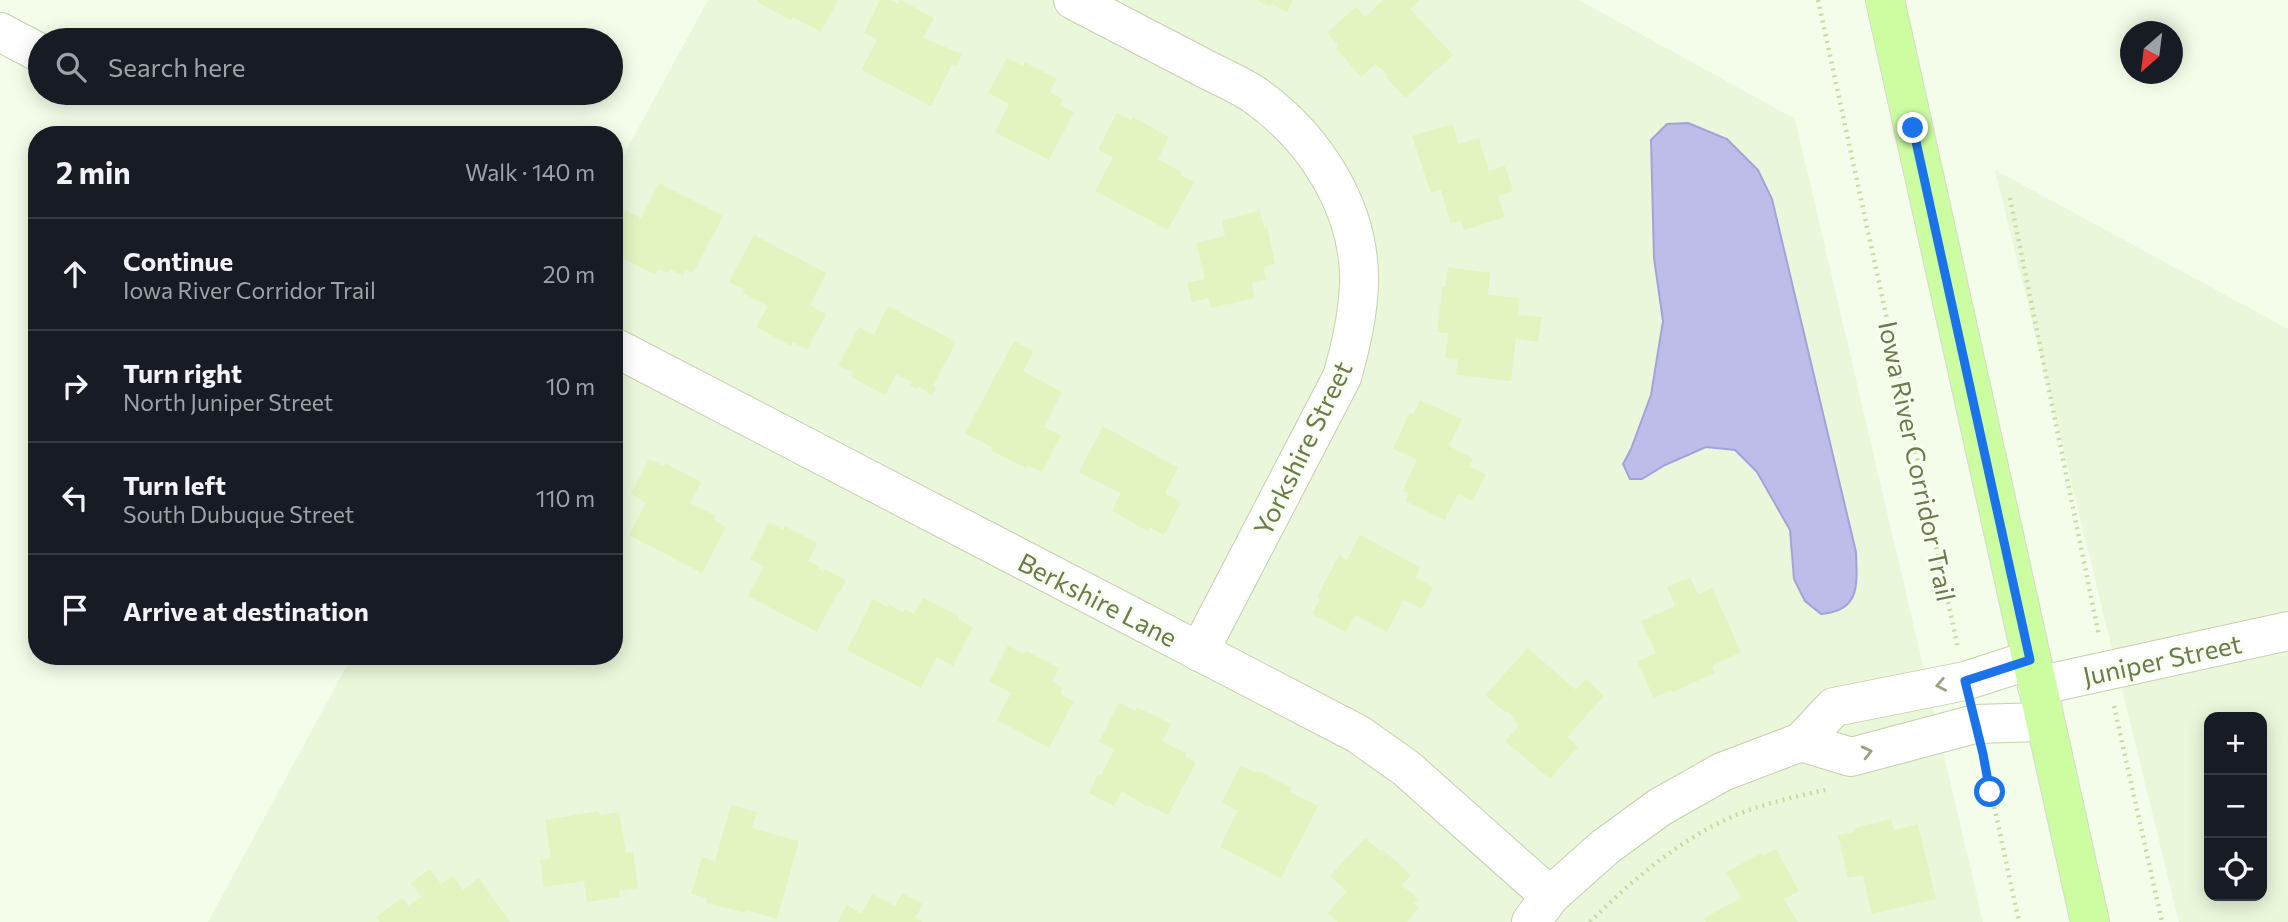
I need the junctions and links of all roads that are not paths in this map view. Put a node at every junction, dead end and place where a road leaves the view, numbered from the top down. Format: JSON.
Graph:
{"nodes":[{"id":1,"x":1073,"y":0,"type":"edge"},
{"id":2,"x":1885,"y":0,"type":"edge"},
{"id":3,"x":0,"y":32,"type":"edge"},
{"id":4,"x":28,"y":47,"type":"edge"},
{"id":5,"x":623,"y":352,"type":"edge"},
{"id":6,"x":2288,"y":631,"type":"edge"},
{"id":7,"x":1199,"y":652,"type":"junction"},
{"id":8,"x":2037,"y":690,"type":"junction"},
{"id":9,"x":1801,"y":742,"type":"junction"},
{"id":10,"x":1540,"y":909,"type":"edge"},
{"id":11,"x":2090,"y":922,"type":"edge"}],
"edges":[{"from":1,"to":7,"type":"street","name":"Yorkshire Street"},
{"from":2,"to":8,"type":"main road"},
{"from":3,"to":4,"type":"street"},
{"from":5,"to":7,"type":"street","name":"Berkshire Lane"},
{"from":6,"to":8,"type":"street","name":"Juniper Street"},
{"from":7,"to":10,"type":"street","name":"Berkshire Lane"},
{"from":9,"to":8,"type":"street","one_way":true},
{"from":8,"to":9,"type":"street","one_way":true},
{"from":8,"to":11,"type":"main road"},
{"from":9,"to":10,"type":"street"}]}
